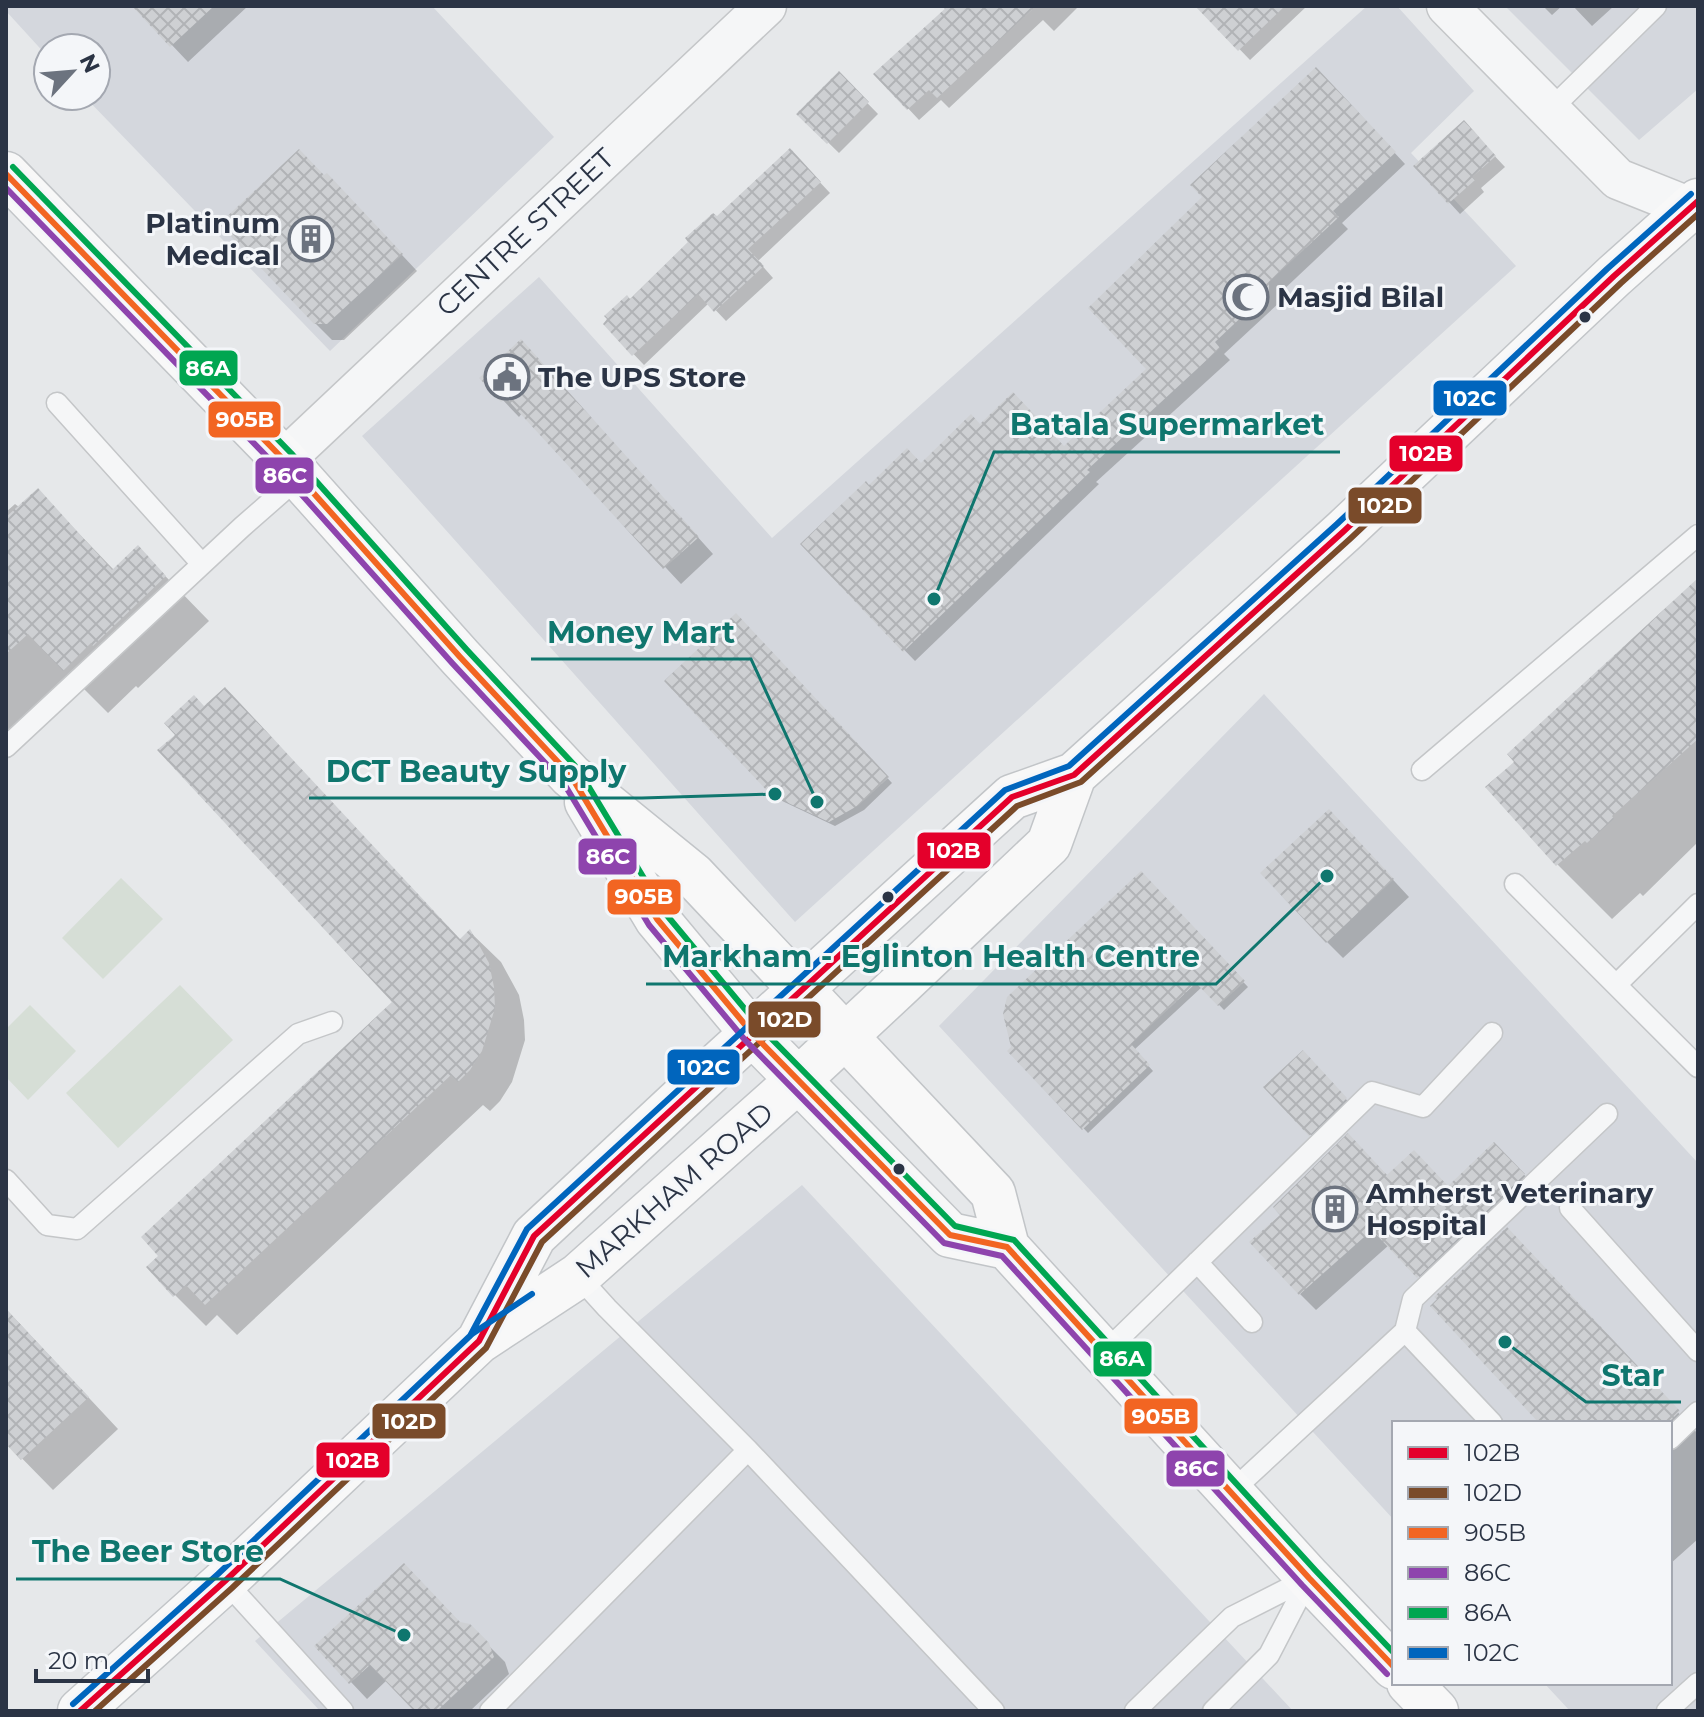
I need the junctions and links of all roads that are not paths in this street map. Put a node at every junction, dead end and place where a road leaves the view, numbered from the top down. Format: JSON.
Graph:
{"nodes":[{"id":1,"x":766,"y":6,"type":"edge"},
{"id":2,"x":1447,"y":6,"type":"edge"},
{"id":3,"x":1656,"y":6,"type":"edge"},
{"id":4,"x":1550,"y":110,"type":"junction"},
{"id":5,"x":6,"y":174,"type":"edge"},
{"id":6,"x":1695,"y":207,"type":"edge"},
{"id":7,"x":57,"y":403,"type":"dead end"},
{"id":8,"x":292,"y":468,"type":"junction"},
{"id":9,"x":1698,"y":535,"type":"edge"},
{"id":10,"x":202,"y":564,"type":"junction"},
{"id":11,"x":6,"y":747,"type":"edge"},
{"id":12,"x":1422,"y":770,"type":"dead end"},
{"id":13,"x":1074,"y":775,"type":"junction"},
{"id":14,"x":571,"y":776,"type":"junction"},
{"id":15,"x":1515,"y":884,"type":"dead end"},
{"id":16,"x":1698,"y":904,"type":"edge"},
{"id":17,"x":1616,"y":985,"type":"junction"},
{"id":18,"x":802,"y":989,"type":"junction"},
{"id":19,"x":332,"y":1022,"type":"dead end"},
{"id":20,"x":752,"y":1033,"type":"junction"},
{"id":21,"x":1492,"y":1033,"type":"dead end"},
{"id":22,"x":845,"y":1037,"type":"junction"},
{"id":23,"x":1698,"y":1067,"type":"edge"},
{"id":24,"x":797,"y":1081,"type":"junction"},
{"id":25,"x":1607,"y":1114,"type":"dead end"},
{"id":26,"x":6,"y":1180,"type":"edge"},
{"id":27,"x":1570,"y":1208,"type":"dead end"},
{"id":28,"x":1007,"y":1247,"type":"junction"},
{"id":29,"x":1197,"y":1262,"type":"junction"},
{"id":30,"x":578,"y":1276,"type":"junction"},
{"id":31,"x":1252,"y":1322,"type":"dead end"},
{"id":32,"x":1405,"y":1331,"type":"junction"},
{"id":33,"x":479,"y":1341,"type":"junction"},
{"id":34,"x":1698,"y":1351,"type":"edge"},
{"id":35,"x":1104,"y":1353,"type":"junction"},
{"id":36,"x":1698,"y":1412,"type":"edge"},
{"id":37,"x":1490,"y":1421,"type":"edge"},
{"id":38,"x":1672,"y":1437,"type":"edge"},
{"id":39,"x":748,"y":1450,"type":"junction"},
{"id":40,"x":1231,"y":1492,"type":"junction"},
{"id":41,"x":1309,"y":1578,"type":"junction"},
{"id":42,"x":225,"y":1581,"type":"junction"},
{"id":43,"x":1392,"y":1665,"type":"edge"},
{"id":44,"x":1698,"y":1683,"type":"edge"},
{"id":45,"x":1411,"y":1685,"type":"edge"},
{"id":46,"x":1667,"y":1685,"type":"edge"},
{"id":47,"x":1674,"y":1705,"type":"edge"},
{"id":48,"x":80,"y":1711,"type":"edge"},
{"id":49,"x":343,"y":1711,"type":"edge"},
{"id":50,"x":490,"y":1711,"type":"edge"},
{"id":51,"x":994,"y":1711,"type":"edge"},
{"id":52,"x":1135,"y":1711,"type":"edge"},
{"id":53,"x":1213,"y":1711,"type":"edge"},
{"id":54,"x":1436,"y":1711,"type":"edge"}],
"edges":[{"from":1,"to":8,"type":"street","name":"CENTRE STREET"},
{"from":2,"to":4,"type":"street"},
{"from":3,"to":4,"type":"lane"},
{"from":4,"to":6,"type":"street"},
{"from":5,"to":8,"type":"main road"},
{"from":6,"to":13,"type":"main road","name":"MARKHAM ROAD"},
{"from":7,"to":10,"type":"lane"},
{"from":8,"to":10,"type":"lane"},
{"from":8,"to":14,"type":"main road"},
{"from":9,"to":12,"type":"lane"},
{"from":10,"to":11,"type":"lane"},
{"from":13,"to":18,"type":"main road","name":"MARKHAM ROAD"},
{"from":13,"to":22,"type":"main road","name":"MARKHAM ROAD"},
{"from":14,"to":18,"type":"main road"},
{"from":14,"to":20,"type":"main road"},
{"from":15,"to":17,"type":"lane"},
{"from":16,"to":17,"type":"lane"},
{"from":17,"to":23,"type":"lane"},
{"from":18,"to":20,"type":"main road","name":"MARKHAM ROAD"},
{"from":18,"to":22,"type":"main road"},
{"from":19,"to":26,"type":"lane"},
{"from":20,"to":24,"type":"main road"},
{"from":20,"to":33,"type":"main road","name":"MARKHAM ROAD"},
{"from":21,"to":29,"type":"lane"},
{"from":22,"to":24,"type":"main road","name":"MARKHAM ROAD"},
{"from":22,"to":28,"type":"main road"},
{"from":24,"to":28,"type":"main road"},
{"from":24,"to":30,"type":"main road","name":"MARKHAM ROAD"},
{"from":25,"to":32,"type":"lane"},
{"from":27,"to":34,"type":"lane"},
{"from":28,"to":35,"type":"main road"},
{"from":29,"to":31,"type":"lane"},
{"from":29,"to":35,"type":"lane"},
{"from":30,"to":33,"type":"main road","name":"MARKHAM ROAD"},
{"from":30,"to":39,"type":"lane"},
{"from":32,"to":37,"type":"lane"},
{"from":32,"to":40,"type":"lane"},
{"from":33,"to":42,"type":"main road","name":"MARKHAM ROAD"},
{"from":35,"to":40,"type":"main road"},
{"from":36,"to":38,"type":"lane"},
{"from":39,"to":50,"type":"lane"},
{"from":39,"to":51,"type":"lane"},
{"from":40,"to":41,"type":"main road"},
{"from":41,"to":43,"type":"main road"},
{"from":41,"to":52,"type":"lane"},
{"from":41,"to":53,"type":"lane"},
{"from":42,"to":48,"type":"main road","name":"MARKHAM ROAD"},
{"from":42,"to":49,"type":"lane"},
{"from":44,"to":47,"type":"lane"},
{"from":45,"to":54,"type":"main road"},
{"from":46,"to":47,"type":"lane"}]}
